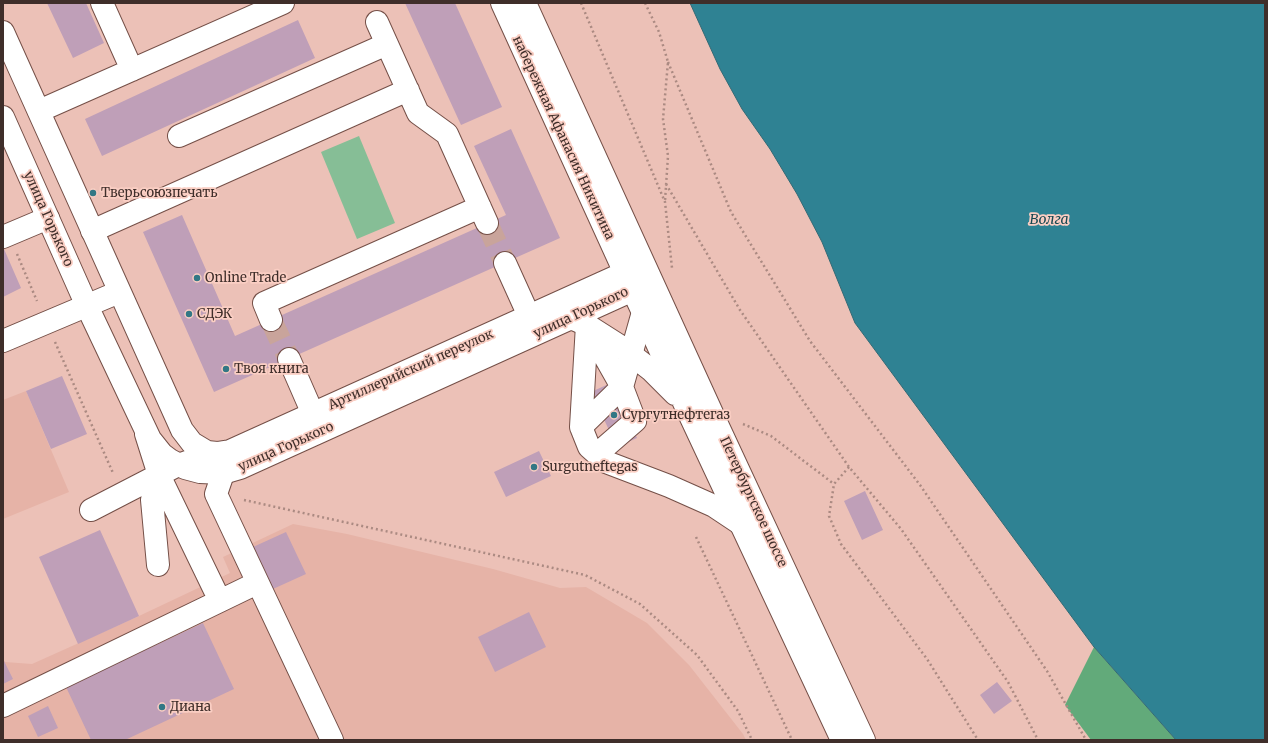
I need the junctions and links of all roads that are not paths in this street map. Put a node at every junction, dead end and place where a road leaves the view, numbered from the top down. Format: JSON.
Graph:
{"nodes":[{"id":1,"x":102,"y":3,"type":"edge"},
{"id":2,"x":284,"y":3,"type":"edge"},
{"id":3,"x":502,"y":3,"type":"edge"},
{"id":4,"x":525,"y":3,"type":"edge"},
{"id":5,"x":377,"y":22,"type":"dead end"},
{"id":6,"x":3,"y":32,"type":"edge"},
{"id":7,"x":387,"y":44,"type":"junction"},
{"id":8,"x":132,"y":70,"type":"junction"},
{"id":9,"x":408,"y":90,"type":"junction"},
{"id":10,"x":39,"y":112,"type":"junction"},
{"id":11,"x":3,"y":118,"type":"edge"},
{"id":12,"x":179,"y":136,"type":"dead end"},
{"id":13,"x":48,"y":218,"type":"junction"},
{"id":14,"x":92,"y":231,"type":"junction"},
{"id":15,"x":6,"y":236,"type":"edge"},
{"id":16,"x":505,"y":263,"type":"tunnel mouth"},
{"id":17,"x":634,"y":275,"type":"junction"},
{"id":18,"x":119,"y":292,"type":"junction"},
{"id":19,"x":87,"y":306,"type":"junction"},
{"id":20,"x":643,"y":312,"type":"junction"},
{"id":21,"x":529,"y":316,"type":"junction"},
{"id":22,"x":271,"y":320,"type":"tunnel mouth"},
{"id":23,"x":579,"y":322,"type":"junction"},
{"id":24,"x":3,"y":341,"type":"edge"},
{"id":25,"x":631,"y":354,"type":"junction"},
{"id":26,"x":289,"y":359,"type":"tunnel mouth"},
{"id":27,"x":622,"y":387,"type":"junction"},
{"id":28,"x":686,"y":407,"type":"junction"},
{"id":29,"x":313,"y":414,"type":"junction"},
{"id":30,"x":581,"y":427,"type":"junction"},
{"id":31,"x":145,"y":431,"type":"junction"},
{"id":32,"x":221,"y":452,"type":"junction"},
{"id":33,"x":597,"y":454,"type":"junction"},
{"id":34,"x":178,"y":465,"type":"junction"},
{"id":35,"x":223,"y":473,"type":"junction"},
{"id":36,"x":159,"y":475,"type":"junction"},
{"id":37,"x":91,"y":510,"type":"dead end"},
{"id":38,"x":741,"y":524,"type":"junction"},
{"id":39,"x":158,"y":565,"type":"dead end"},
{"id":40,"x":257,"y":583,"type":"junction"},
{"id":41,"x":220,"y":601,"type":"junction"},
{"id":42,"x":3,"y":706,"type":"edge"},
{"id":43,"x":332,"y":740,"type":"edge"},
{"id":44,"x":842,"y":740,"type":"edge"},
{"id":45,"x":864,"y":740,"type":"edge"}],
"edges":[{"from":1,"to":8,"type":"main road"},
{"from":2,"to":8,"type":"main road"},
{"from":3,"to":17,"type":"main road","name":"набережная Афанасия Никитина"},
{"from":4,"to":17,"type":"main road","name":"набережная Афанасия Никитина"},
{"from":5,"to":7,"type":"main road"},
{"from":6,"to":10,"type":"main road"},
{"from":7,"to":9,"type":"main road"},
{"from":7,"to":12,"type":"main road"},
{"from":8,"to":10,"type":"main road"},
{"from":9,"to":14,"type":"main road"},
{"from":9,"to":22,"type":"main road"},
{"from":10,"to":14,"type":"main road"},
{"from":11,"to":13,"type":"main road","name":"улица Горького"},
{"from":13,"to":15,"type":"main road"},
{"from":13,"to":19,"type":"main road","name":"улица Горького"},
{"from":14,"to":18,"type":"main road"},
{"from":16,"to":21,"type":"main road"},
{"from":17,"to":20,"type":"main road","name":"Петербургское шоссе"},
{"from":17,"to":21,"type":"main road","name":"Артиллерийский переулок"},
{"from":17,"to":23,"type":"main road","name":"улица Горького"},
{"from":17,"to":45,"type":"main road","name":"Петербургское шоссе"},
{"from":18,"to":19,"type":"main road"},
{"from":18,"to":32,"type":"main road"},
{"from":19,"to":24,"type":"main road"},
{"from":19,"to":31,"type":"main road","name":"улица Горького"},
{"from":20,"to":25,"type":"main road"},
{"from":20,"to":28,"type":"main road","name":"Петербургское шоссе"},
{"from":21,"to":29,"type":"main road","name":"Артиллерийский переулок"},
{"from":23,"to":25,"type":"main road"},
{"from":23,"to":27,"type":"main road"},
{"from":23,"to":30,"type":"main road"},
{"from":23,"to":35,"type":"main road","name":"улица Горького"},
{"from":25,"to":27,"type":"main road"},
{"from":25,"to":28,"type":"main road"},
{"from":26,"to":29,"type":"main road"},
{"from":27,"to":30,"type":"main road"},
{"from":27,"to":33,"type":"main road"},
{"from":28,"to":38,"type":"main road","name":"Петербургское шоссе"},
{"from":29,"to":32,"type":"main road","name":"Артиллерийский переулок"},
{"from":30,"to":33,"type":"main road"},
{"from":31,"to":34,"type":"main road","name":"улица Горького"},
{"from":31,"to":36,"type":"main road"},
{"from":32,"to":34,"type":"main road","name":"Артиллерийский переулок"},
{"from":32,"to":35,"type":"main road"},
{"from":33,"to":38,"type":"main road"},
{"from":34,"to":35,"type":"main road","name":"улица Горького"},
{"from":34,"to":36,"type":"main road","name":"Артиллерийский переулок"},
{"from":35,"to":40,"type":"main road"},
{"from":36,"to":37,"type":"main road","name":"Артиллерийский переулок"},
{"from":36,"to":39,"type":"main road"},
{"from":36,"to":41,"type":"main road"},
{"from":38,"to":44,"type":"main road","name":"Петербургское шоссе"},
{"from":40,"to":41,"type":"main road"},
{"from":40,"to":43,"type":"main road"},
{"from":41,"to":42,"type":"main road"}]}
